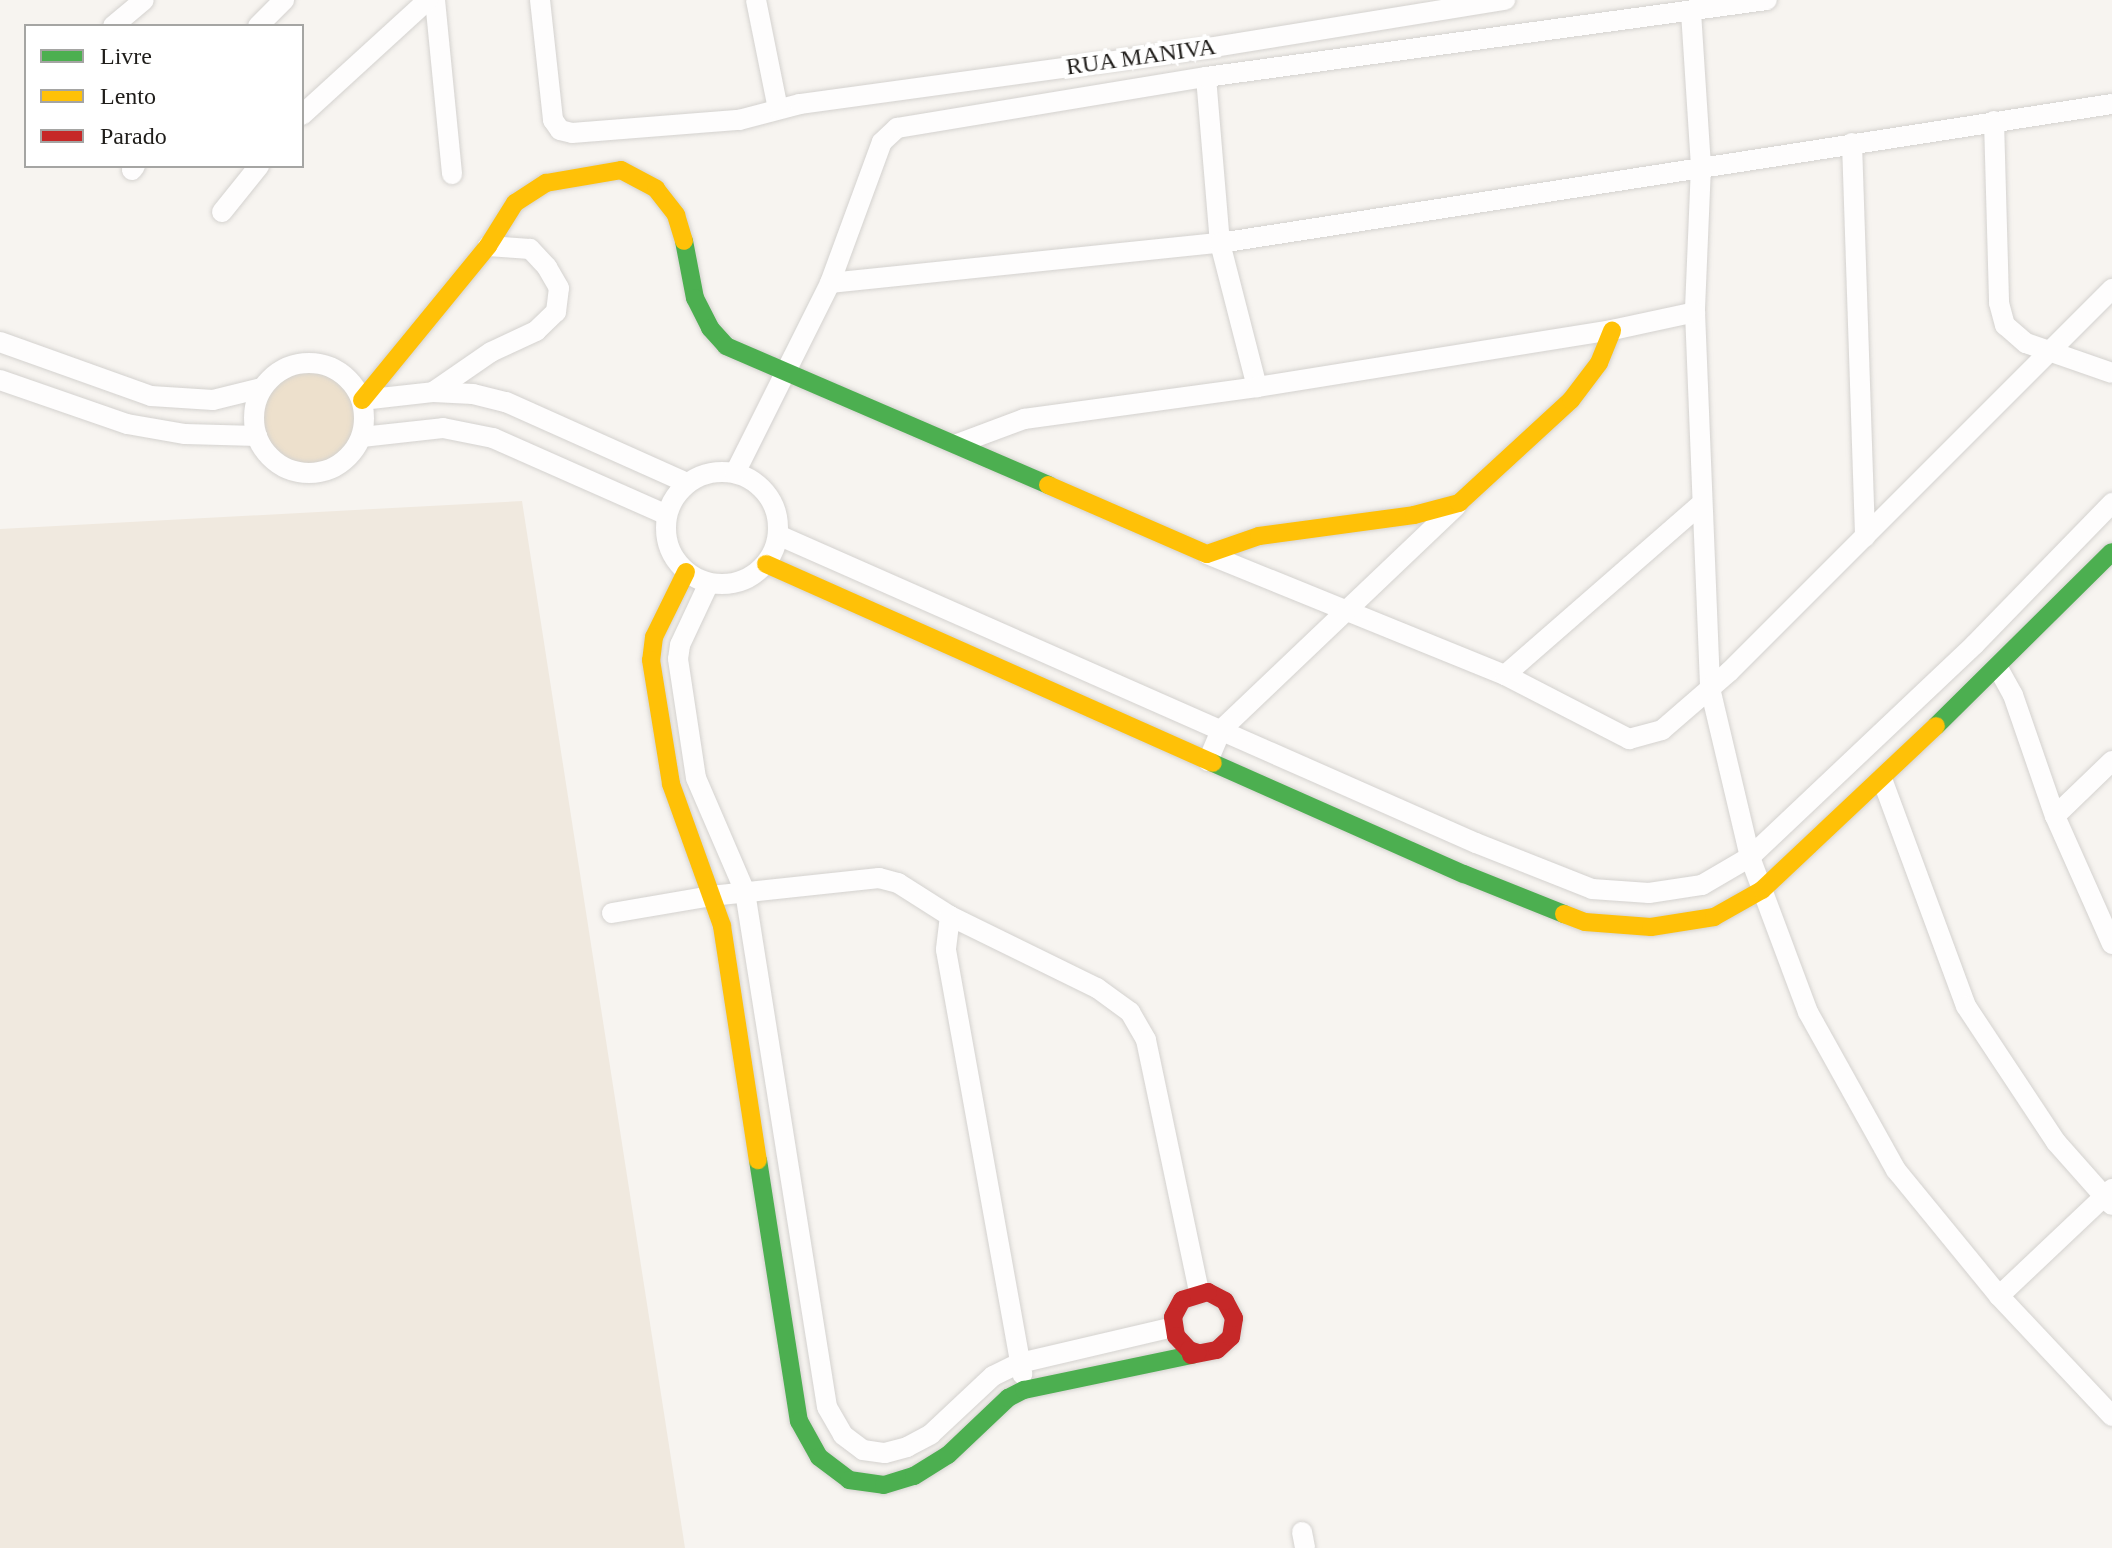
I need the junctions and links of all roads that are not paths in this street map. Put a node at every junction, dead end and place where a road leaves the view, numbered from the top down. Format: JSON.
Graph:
{"nodes":[{"id":1,"x":144,"y":0,"type":"edge"},
{"id":2,"x":284,"y":0,"type":"edge"},
{"id":3,"x":428,"y":0,"type":"edge"},
{"id":4,"x":435,"y":0,"type":"edge"},
{"id":5,"x":540,"y":0,"type":"edge"},
{"id":6,"x":756,"y":0,"type":"edge"},
{"id":7,"x":1505,"y":0,"type":"edge"},
{"id":8,"x":1767,"y":0,"type":"edge"},
{"id":9,"x":1465,"y":3,"type":"edge"},
{"id":10,"x":1691,"y":12,"type":"junction"},
{"id":11,"x":115,"y":24,"type":"edge"},
{"id":12,"x":260,"y":24,"type":"edge"},
{"id":13,"x":1206,"y":77,"type":"junction"},
{"id":14,"x":2112,"y":104,"type":"edge"},
{"id":15,"x":778,"y":109,"type":"junction"},
{"id":16,"x":304,"y":113,"type":"edge"},
{"id":17,"x":1994,"y":121,"type":"junction"},
{"id":18,"x":1852,"y":143,"type":"junction"},
{"id":19,"x":1701,"y":166,"type":"junction"},
{"id":20,"x":257,"y":168,"type":"edge"},
{"id":21,"x":452,"y":174,"type":"dead end"},
{"id":22,"x":222,"y":212,"type":"dead end"},
{"id":23,"x":1220,"y":243,"type":"junction"},
{"id":24,"x":488,"y":246,"type":"junction"},
{"id":25,"x":830,"y":283,"type":"junction"},
{"id":26,"x":2112,"y":289,"type":"edge"},
{"id":27,"x":1695,"y":312,"type":"junction"},
{"id":28,"x":1612,"y":330,"type":"junction"},
{"id":29,"x":0,"y":342,"type":"edge"},
{"id":30,"x":2050,"y":353,"type":"junction"},
{"id":31,"x":788,"y":372,"type":"junction"},
{"id":32,"x":2112,"y":373,"type":"edge"},
{"id":33,"x":0,"y":380,"type":"edge"},
{"id":34,"x":1257,"y":387,"type":"junction"},
{"id":35,"x":262,"y":388,"type":"junction"},
{"id":36,"x":433,"y":392,"type":"junction"},
{"id":37,"x":362,"y":400,"type":"junction"},
{"id":38,"x":257,"y":436,"type":"junction"},
{"id":39,"x":362,"y":437,"type":"junction"},
{"id":40,"x":957,"y":444,"type":"junction"},
{"id":41,"x":735,"y":473,"type":"junction"},
{"id":42,"x":687,"y":483,"type":"junction"},
{"id":43,"x":1459,"y":503,"type":"junction"},
{"id":44,"x":2112,"y":503,"type":"edge"},
{"id":45,"x":1700,"y":505,"type":"junction"},
{"id":46,"x":667,"y":515,"type":"junction"},
{"id":47,"x":778,"y":535,"type":"junction"},
{"id":48,"x":1865,"y":537,"type":"junction"},
{"id":49,"x":2112,"y":552,"type":"edge"},
{"id":50,"x":1207,"y":554,"type":"junction"},
{"id":51,"x":766,"y":564,"type":"junction"},
{"id":52,"x":686,"y":572,"type":"junction"},
{"id":53,"x":709,"y":583,"type":"junction"},
{"id":54,"x":1346,"y":611,"type":"junction"},
{"id":55,"x":1998,"y":668,"type":"junction"},
{"id":56,"x":1505,"y":675,"type":"junction"},
{"id":57,"x":1710,"y":688,"type":"junction"},
{"id":58,"x":1221,"y":730,"type":"junction"},
{"id":59,"x":1208,"y":761,"type":"junction"},
{"id":60,"x":2112,"y":761,"type":"edge"},
{"id":61,"x":1882,"y":779,"type":"junction"},
{"id":62,"x":2055,"y":816,"type":"junction"},
{"id":63,"x":1476,"y":843,"type":"junction"},
{"id":64,"x":1750,"y":857,"type":"junction"},
{"id":65,"x":1464,"y":874,"type":"junction"},
{"id":66,"x":1762,"y":890,"type":"junction"},
{"id":67,"x":745,"y":892,"type":"junction"},
{"id":68,"x":711,"y":896,"type":"junction"},
{"id":69,"x":612,"y":913,"type":"dead end"},
{"id":70,"x":950,"y":916,"type":"junction"},
{"id":71,"x":2112,"y":944,"type":"edge"},
{"id":72,"x":2109,"y":1197,"type":"edge"},
{"id":73,"x":1199,"y":1292,"type":"junction"},
{"id":74,"x":1999,"y":1296,"type":"junction"},
{"id":75,"x":1173,"y":1327,"type":"junction"},
{"id":76,"x":1198,"y":1353,"type":"junction"},
{"id":77,"x":1020,"y":1363,"type":"junction"},
{"id":78,"x":1024,"y":1390,"type":"junction"},
{"id":79,"x":2112,"y":1416,"type":"edge"}],
"edges":[{"from":1,"to":11,"type":"street"},
{"from":2,"to":12,"type":"street"},
{"from":3,"to":16,"type":"street"},
{"from":4,"to":21,"type":"street"},
{"from":5,"to":15,"type":"street","name":"RUA MANIVA"},
{"from":6,"to":15,"type":"street"},
{"from":7,"to":9,"type":"street","name":"RUA MANIVA"},
{"from":8,"to":10,"type":"street"},
{"from":9,"to":15,"type":"street","name":"RUA MANIVA"},
{"from":10,"to":13,"type":"street"},
{"from":10,"to":19,"type":"street"},
{"from":13,"to":23,"type":"street"},
{"from":13,"to":25,"type":"street"},
{"from":14,"to":17,"type":"street"},
{"from":17,"to":18,"type":"street"},
{"from":17,"to":30,"type":"street"},
{"from":18,"to":19,"type":"street"},
{"from":18,"to":48,"type":"street"},
{"from":19,"to":23,"type":"street"},
{"from":19,"to":27,"type":"street"},
{"from":20,"to":22,"type":"street"},
{"from":23,"to":25,"type":"street"},
{"from":23,"to":34,"type":"street"},
{"from":24,"to":31,"type":"street"},
{"from":24,"to":36,"type":"street"},
{"from":24,"to":37,"type":"street"},
{"from":25,"to":31,"type":"street"},
{"from":26,"to":30,"type":"street"},
{"from":27,"to":28,"type":"street"},
{"from":27,"to":45,"type":"street"},
{"from":28,"to":34,"type":"street"},
{"from":28,"to":43,"type":"street"},
{"from":29,"to":35,"type":"street"},
{"from":30,"to":32,"type":"street"},
{"from":30,"to":48,"type":"street"},
{"from":31,"to":40,"type":"street"},
{"from":31,"to":41,"type":"street"},
{"from":33,"to":38,"type":"street"},
{"from":34,"to":40,"type":"street"},
{"from":35,"to":37,"type":"street"},
{"from":35,"to":38,"type":"street"},
{"from":36,"to":37,"type":"street"},
{"from":36,"to":42,"type":"street"},
{"from":37,"to":39,"type":"street"},
{"from":38,"to":39,"type":"street"},
{"from":39,"to":46,"type":"street"},
{"from":40,"to":50,"type":"street"},
{"from":41,"to":42,"type":"street"},
{"from":41,"to":47,"type":"street"},
{"from":42,"to":46,"type":"street"},
{"from":43,"to":50,"type":"street"},
{"from":43,"to":54,"type":"street"},
{"from":44,"to":64,"type":"street"},
{"from":45,"to":56,"type":"street"},
{"from":45,"to":57,"type":"street"},
{"from":46,"to":52,"type":"street"},
{"from":47,"to":51,"type":"street"},
{"from":47,"to":58,"type":"street"},
{"from":48,"to":57,"type":"street"},
{"from":49,"to":55,"type":"street"},
{"from":50,"to":54,"type":"street"},
{"from":51,"to":53,"type":"street"},
{"from":51,"to":59,"type":"street"},
{"from":52,"to":53,"type":"street"},
{"from":52,"to":68,"type":"street"},
{"from":53,"to":67,"type":"street"},
{"from":54,"to":56,"type":"street"},
{"from":54,"to":58,"type":"street"},
{"from":55,"to":61,"type":"street"},
{"from":55,"to":62,"type":"street"},
{"from":56,"to":57,"type":"street"},
{"from":57,"to":64,"type":"street"},
{"from":58,"to":59,"type":"street"},
{"from":58,"to":63,"type":"street"},
{"from":59,"to":65,"type":"street"},
{"from":60,"to":62,"type":"street"},
{"from":61,"to":66,"type":"street"},
{"from":61,"to":72,"type":"street"},
{"from":62,"to":71,"type":"street"},
{"from":63,"to":64,"type":"street"},
{"from":63,"to":65,"type":"street"},
{"from":64,"to":66,"type":"street"},
{"from":65,"to":66,"type":"street"},
{"from":66,"to":74,"type":"street"},
{"from":67,"to":68,"type":"street"},
{"from":67,"to":70,"type":"street"},
{"from":67,"to":77,"type":"street"},
{"from":68,"to":69,"type":"street"},
{"from":68,"to":78,"type":"street"},
{"from":70,"to":73,"type":"street"},
{"from":70,"to":77,"type":"street"},
{"from":72,"to":74,"type":"street"},
{"from":73,"to":75,"type":"street"},
{"from":73,"to":76,"type":"street"},
{"from":74,"to":79,"type":"street"},
{"from":75,"to":76,"type":"street"},
{"from":75,"to":77,"type":"street"},
{"from":76,"to":78,"type":"street"},
{"from":77,"to":78,"type":"street"}]}
